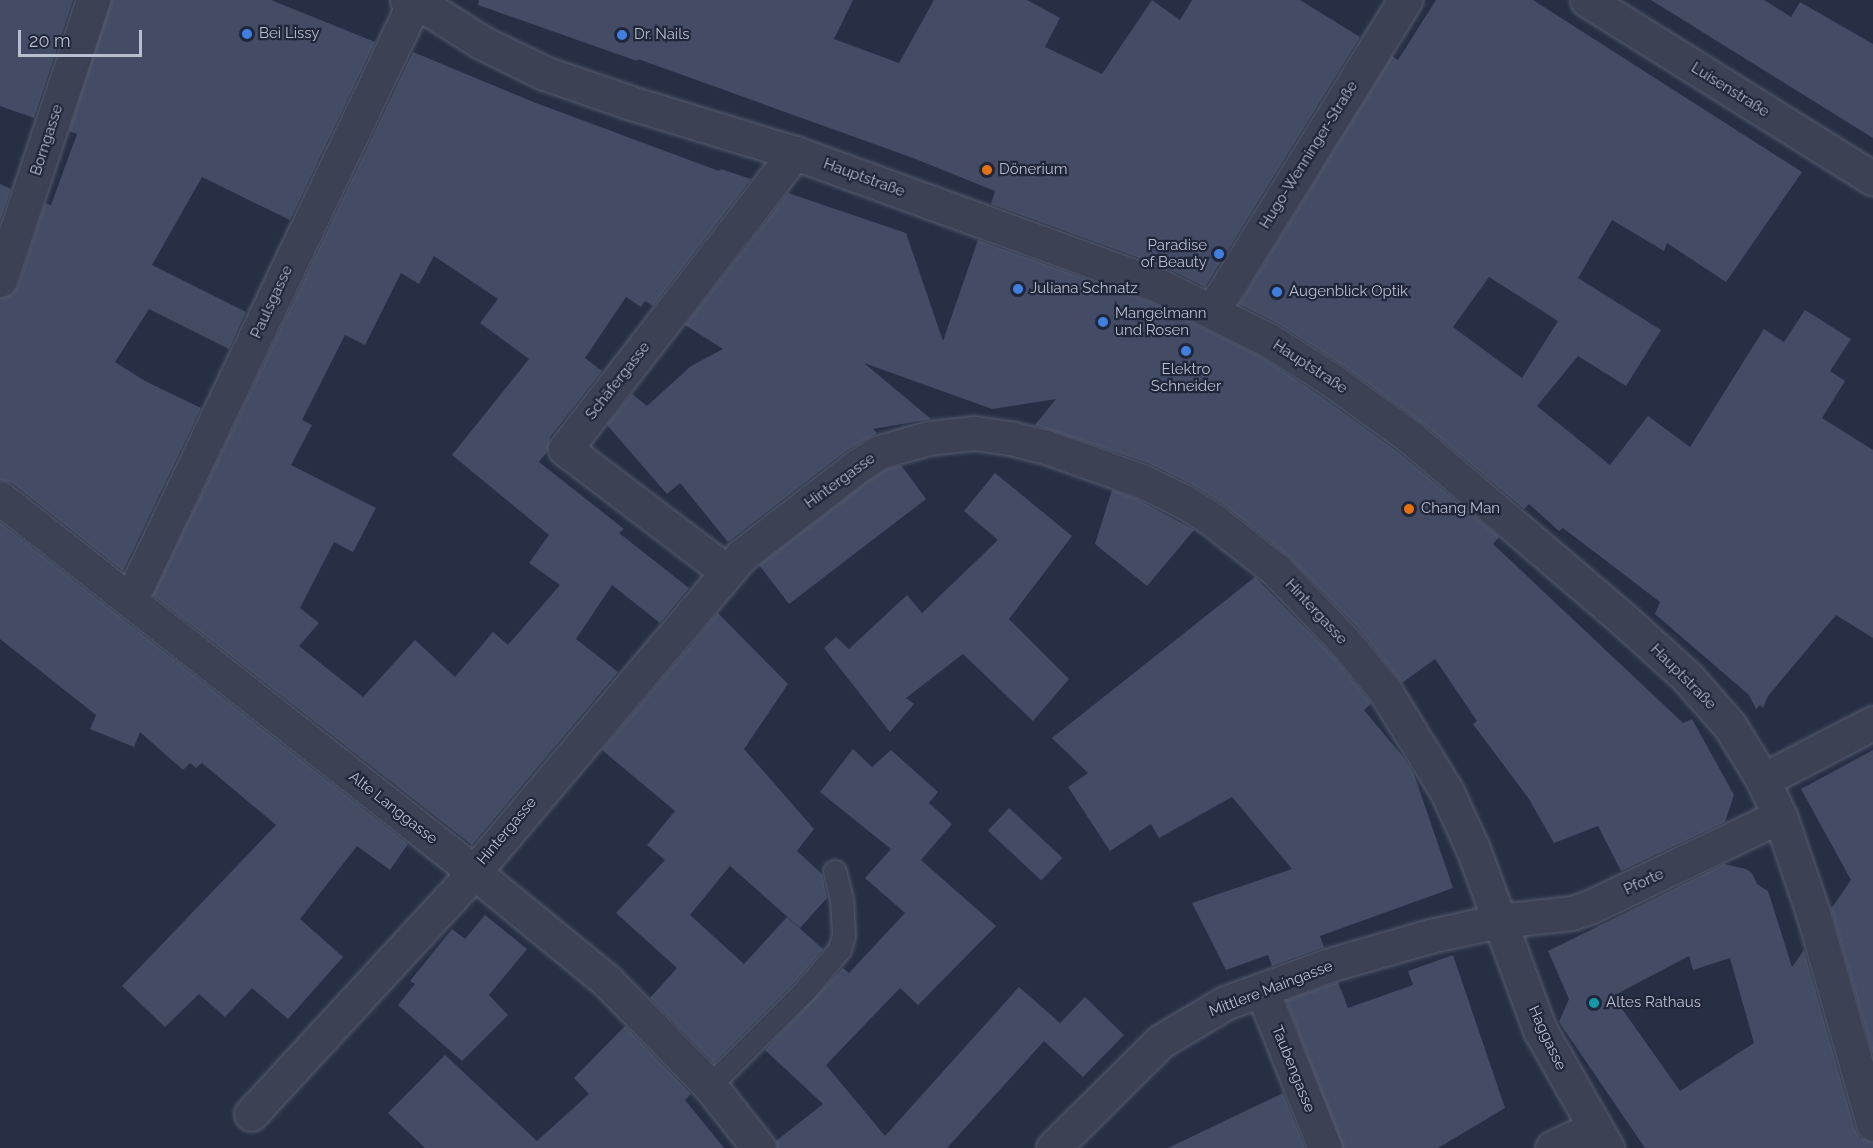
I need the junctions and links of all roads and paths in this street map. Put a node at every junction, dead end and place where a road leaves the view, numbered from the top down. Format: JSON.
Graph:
{"nodes":[{"id":1,"x":93,"y":0,"type":"edge"},
{"id":2,"x":1405,"y":0,"type":"edge"},
{"id":3,"x":1587,"y":0,"type":"edge"},
{"id":4,"x":411,"y":1,"type":"edge"},
{"id":5,"x":795,"y":153,"type":"junction"},
{"id":6,"x":1873,"y":179,"type":"edge"},
{"id":7,"x":0,"y":280,"type":"edge"},
{"id":8,"x":1213,"y":310,"type":"junction"},
{"id":9,"x":0,"y":498,"type":"edge"},
{"id":10,"x":726,"y":571,"type":"junction"},
{"id":11,"x":130,"y":601,"type":"junction"},
{"id":12,"x":1873,"y":723,"type":"edge"},
{"id":13,"x":1763,"y":780,"type":"junction"},
{"id":14,"x":1780,"y":816,"type":"junction"},
{"id":15,"x":474,"y":872,"type":"junction"},
{"id":16,"x":835,"y":872,"type":"dead end"},
{"id":17,"x":1499,"y":921,"type":"junction"},
{"id":18,"x":1262,"y":990,"type":"junction"},
{"id":19,"x":710,"y":1086,"type":"junction"},
{"id":20,"x":251,"y":1114,"type":"dead end"},
{"id":21,"x":1873,"y":1124,"type":"edge"},
{"id":22,"x":1601,"y":1138,"type":"edge"},
{"id":23,"x":759,"y":1148,"type":"edge"},
{"id":24,"x":1053,"y":1148,"type":"edge"},
{"id":25,"x":1325,"y":1148,"type":"edge"},
{"id":26,"x":1552,"y":1148,"type":"edge"}],
"edges":[{"from":1,"to":7,"type":"street","name":"Borngasse"},
{"from":2,"to":8,"type":"street","name":"Hugo-Wenninger-Straße"},
{"from":3,"to":6,"type":"street","name":"Luisenstraße"},
{"from":4,"to":5,"type":"street","name":"Hauptstraße"},
{"from":4,"to":11,"type":"street","name":"Paulsgasse"},
{"from":5,"to":8,"type":"street","name":"Hauptstraße"},
{"from":5,"to":10,"type":"street","name":"Schäfergasse"},
{"from":8,"to":13,"type":"street","name":"Hauptstraße"},
{"from":9,"to":11,"type":"street","name":"Alte Langgasse"},
{"from":10,"to":15,"type":"street","name":"Hintergasse"},
{"from":10,"to":17,"type":"street","name":"Hintergasse"},
{"from":11,"to":15,"type":"street","name":"Alte Langgasse"},
{"from":12,"to":13,"type":"street"},
{"from":13,"to":14,"type":"street","name":"Hauptstraße"},
{"from":14,"to":17,"type":"street","name":"Pforte"},
{"from":14,"to":21,"type":"street","name":"Hauptstraße"},
{"from":15,"to":19,"type":"street","name":"Alte Langgasse"},
{"from":15,"to":20,"type":"street","name":"Hintergasse"},
{"from":16,"to":19,"type":"lane"},
{"from":17,"to":18,"type":"street","name":"Mittlere Maingasse"},
{"from":17,"to":22,"type":"street","name":"Haggasse"},
{"from":18,"to":24,"type":"street","name":"Mittlere Maingasse"},
{"from":18,"to":25,"type":"street","name":"Taubengasse"},
{"from":19,"to":23,"type":"street","name":"Alte Langgasse"},
{"from":22,"to":26,"type":"street"}]}
